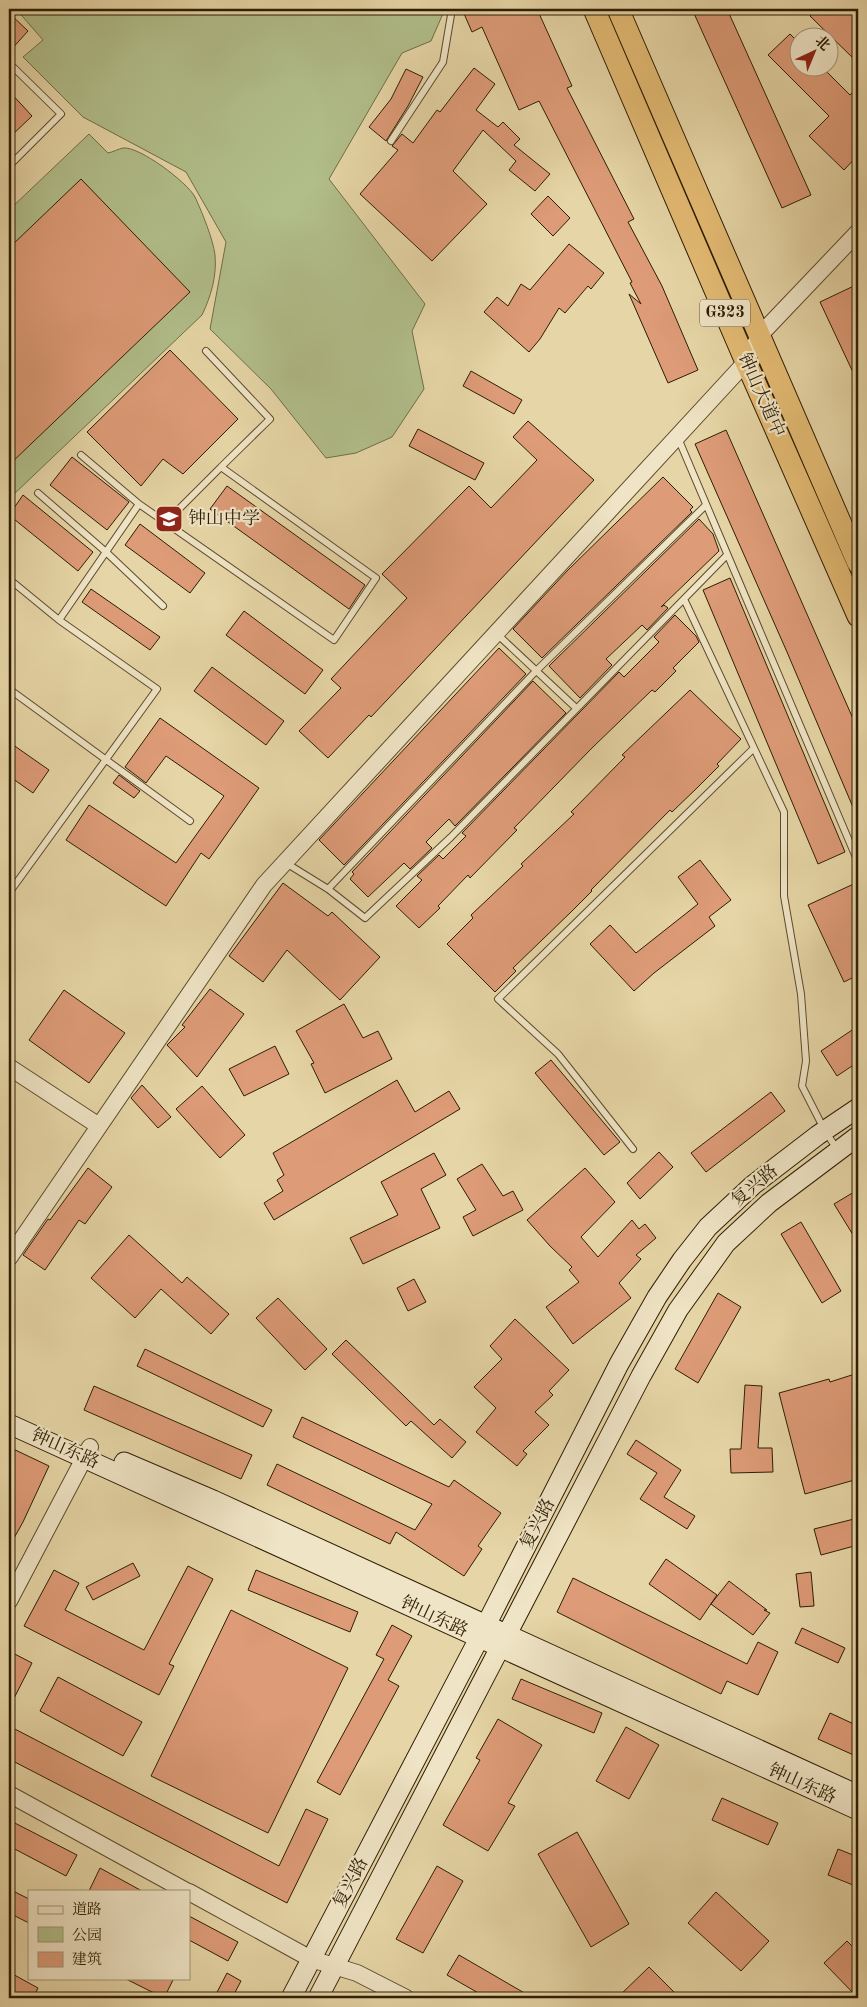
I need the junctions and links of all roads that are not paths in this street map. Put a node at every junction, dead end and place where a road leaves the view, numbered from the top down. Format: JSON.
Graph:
{"nodes":[{"id":1,"x":452,"y":9,"type":"edge"},
{"id":2,"x":594,"y":9,"type":"edge"},
{"id":3,"x":618,"y":9,"type":"edge"},
{"id":4,"x":9,"y":63,"type":"edge"},
{"id":5,"x":391,"y":141,"type":"dead end"},
{"id":6,"x":9,"y":166,"type":"edge"},
{"id":7,"x":858,"y":232,"type":"edge"},
{"id":8,"x":759,"y":336,"type":"junction"},
{"id":9,"x":206,"y":351,"type":"dead end"},
{"id":10,"x":746,"y":362,"type":"junction"},
{"id":11,"x":677,"y":437,"type":"junction"},
{"id":12,"x":81,"y":455,"type":"dead end"},
{"id":13,"x":221,"y":467,"type":"junction"},
{"id":14,"x":38,"y":493,"type":"dead end"},
{"id":15,"x":139,"y":504,"type":"junction"},
{"id":16,"x":706,"y":505,"type":"junction"},
{"id":17,"x":165,"y":522,"type":"junction"},
{"id":18,"x":106,"y":552,"type":"junction"},
{"id":19,"x":728,"y":555,"type":"junction"},
{"id":20,"x":858,"y":563,"type":"edge"},
{"id":21,"x":9,"y":579,"type":"edge"},
{"id":22,"x":684,"y":600,"type":"junction"},
{"id":23,"x":163,"y":606,"type":"dead end"},
{"id":24,"x":858,"y":616,"type":"edge"},
{"id":25,"x":59,"y":620,"type":"junction"},
{"id":26,"x":496,"y":633,"type":"junction"},
{"id":27,"x":536,"y":671,"type":"junction"},
{"id":28,"x":9,"y":689,"type":"edge"},
{"id":29,"x":576,"y":708,"type":"junction"},
{"id":30,"x":754,"y":748,"type":"junction"},
{"id":31,"x":106,"y":760,"type":"junction"},
{"id":32,"x":190,"y":821,"type":"dead end"},
{"id":33,"x":285,"y":862,"type":"junction"},
{"id":34,"x":858,"y":862,"type":"edge"},
{"id":35,"x":328,"y":888,"type":"junction"},
{"id":36,"x":9,"y":893,"type":"edge"},
{"id":37,"x":9,"y":1067,"type":"edge"},
{"id":38,"x":858,"y":1108,"type":"edge"},
{"id":39,"x":99,"y":1126,"type":"junction"},
{"id":40,"x":825,"y":1131,"type":"junction"},
{"id":41,"x":858,"y":1136,"type":"edge"},
{"id":42,"x":633,"y":1149,"type":"dead end"},
{"id":43,"x":838,"y":1150,"type":"junction"},
{"id":44,"x":9,"y":1258,"type":"edge"},
{"id":45,"x":9,"y":1412,"type":"edge"},
{"id":46,"x":9,"y":1424,"type":"edge"},
{"id":47,"x":87,"y":1452,"type":"junction"},
{"id":48,"x":9,"y":1601,"type":"edge"},
{"id":49,"x":482,"y":1631,"type":"junction"},
{"id":50,"x":504,"y":1642,"type":"junction"},
{"id":51,"x":9,"y":1794,"type":"edge"},
{"id":52,"x":858,"y":1795,"type":"edge"},
{"id":53,"x":858,"y":1810,"type":"edge"},
{"id":54,"x":183,"y":1890,"type":"edge"},
{"id":55,"x":190,"y":1894,"type":"edge"},
{"id":56,"x":311,"y":1959,"type":"junction"},
{"id":57,"x":335,"y":1965,"type":"junction"},
{"id":58,"x":291,"y":1998,"type":"edge"},
{"id":59,"x":318,"y":1998,"type":"edge"},
{"id":60,"x":406,"y":1998,"type":"edge"}],
"edges":[{"from":1,"to":5,"type":"lane"},
{"from":2,"to":10,"type":"highway","name":"钟山大道中","number":"G323"},
{"from":3,"to":8,"type":"highway","name":"钟山大道中","number":"G323"},
{"from":4,"to":6,"type":"lane"},
{"from":7,"to":8,"type":"street"},
{"from":8,"to":10,"type":"street"},
{"from":8,"to":20,"type":"highway","name":"钟山大道中","number":"G323"},
{"from":9,"to":13,"type":"lane"},
{"from":10,"to":11,"type":"street"},
{"from":10,"to":24,"type":"highway","name":"钟山大道中","number":"G323"},
{"from":11,"to":16,"type":"lane"},
{"from":11,"to":26,"type":"street"},
{"from":12,"to":15,"type":"lane"},
{"from":13,"to":17,"type":"lane"},
{"from":13,"to":17,"type":"lane"},
{"from":14,"to":18,"type":"lane"},
{"from":15,"to":17,"type":"lane"},
{"from":15,"to":18,"type":"lane"},
{"from":16,"to":19,"type":"lane"},
{"from":16,"to":27,"type":"lane"},
{"from":18,"to":23,"type":"lane"},
{"from":18,"to":25,"type":"lane"},
{"from":19,"to":22,"type":"lane"},
{"from":19,"to":34,"type":"lane"},
{"from":21,"to":25,"type":"lane"},
{"from":22,"to":29,"type":"lane"},
{"from":22,"to":30,"type":"lane"},
{"from":25,"to":31,"type":"lane"},
{"from":26,"to":27,"type":"lane"},
{"from":26,"to":33,"type":"street"},
{"from":27,"to":29,"type":"lane"},
{"from":27,"to":35,"type":"lane"},
{"from":28,"to":31,"type":"lane"},
{"from":29,"to":35,"type":"lane"},
{"from":30,"to":40,"type":"lane"},
{"from":30,"to":42,"type":"lane"},
{"from":31,"to":32,"type":"lane"},
{"from":31,"to":36,"type":"lane"},
{"from":33,"to":35,"type":"lane"},
{"from":33,"to":39,"type":"street"},
{"from":37,"to":39,"type":"street"},
{"from":38,"to":40,"type":"main road","name":"复兴路"},
{"from":39,"to":44,"type":"street"},
{"from":40,"to":43,"type":"lane"},
{"from":40,"to":49,"type":"main road","name":"复兴路"},
{"from":41,"to":43,"type":"main road","name":"复兴路"},
{"from":43,"to":50,"type":"main road","name":"复兴路"},
{"from":45,"to":47,"type":"main road","name":"钟山东路"},
{"from":46,"to":47,"type":"main road","name":"钟山东路"},
{"from":47,"to":48,"type":"street"},
{"from":47,"to":49,"type":"main road","name":"钟山东路"},
{"from":49,"to":50,"type":"main road","name":"钟山东路"},
{"from":49,"to":56,"type":"main road","name":"复兴路"},
{"from":50,"to":52,"type":"main road","name":"钟山东路"},
{"from":50,"to":53,"type":"main road","name":"钟山东路"},
{"from":50,"to":57,"type":"main road","name":"复兴路"},
{"from":51,"to":54,"type":"street"},
{"from":55,"to":56,"type":"street"},
{"from":56,"to":57,"type":"street"},
{"from":56,"to":58,"type":"main road","name":"复兴路"},
{"from":57,"to":59,"type":"main road","name":"复兴路"},
{"from":57,"to":60,"type":"street"}]}
